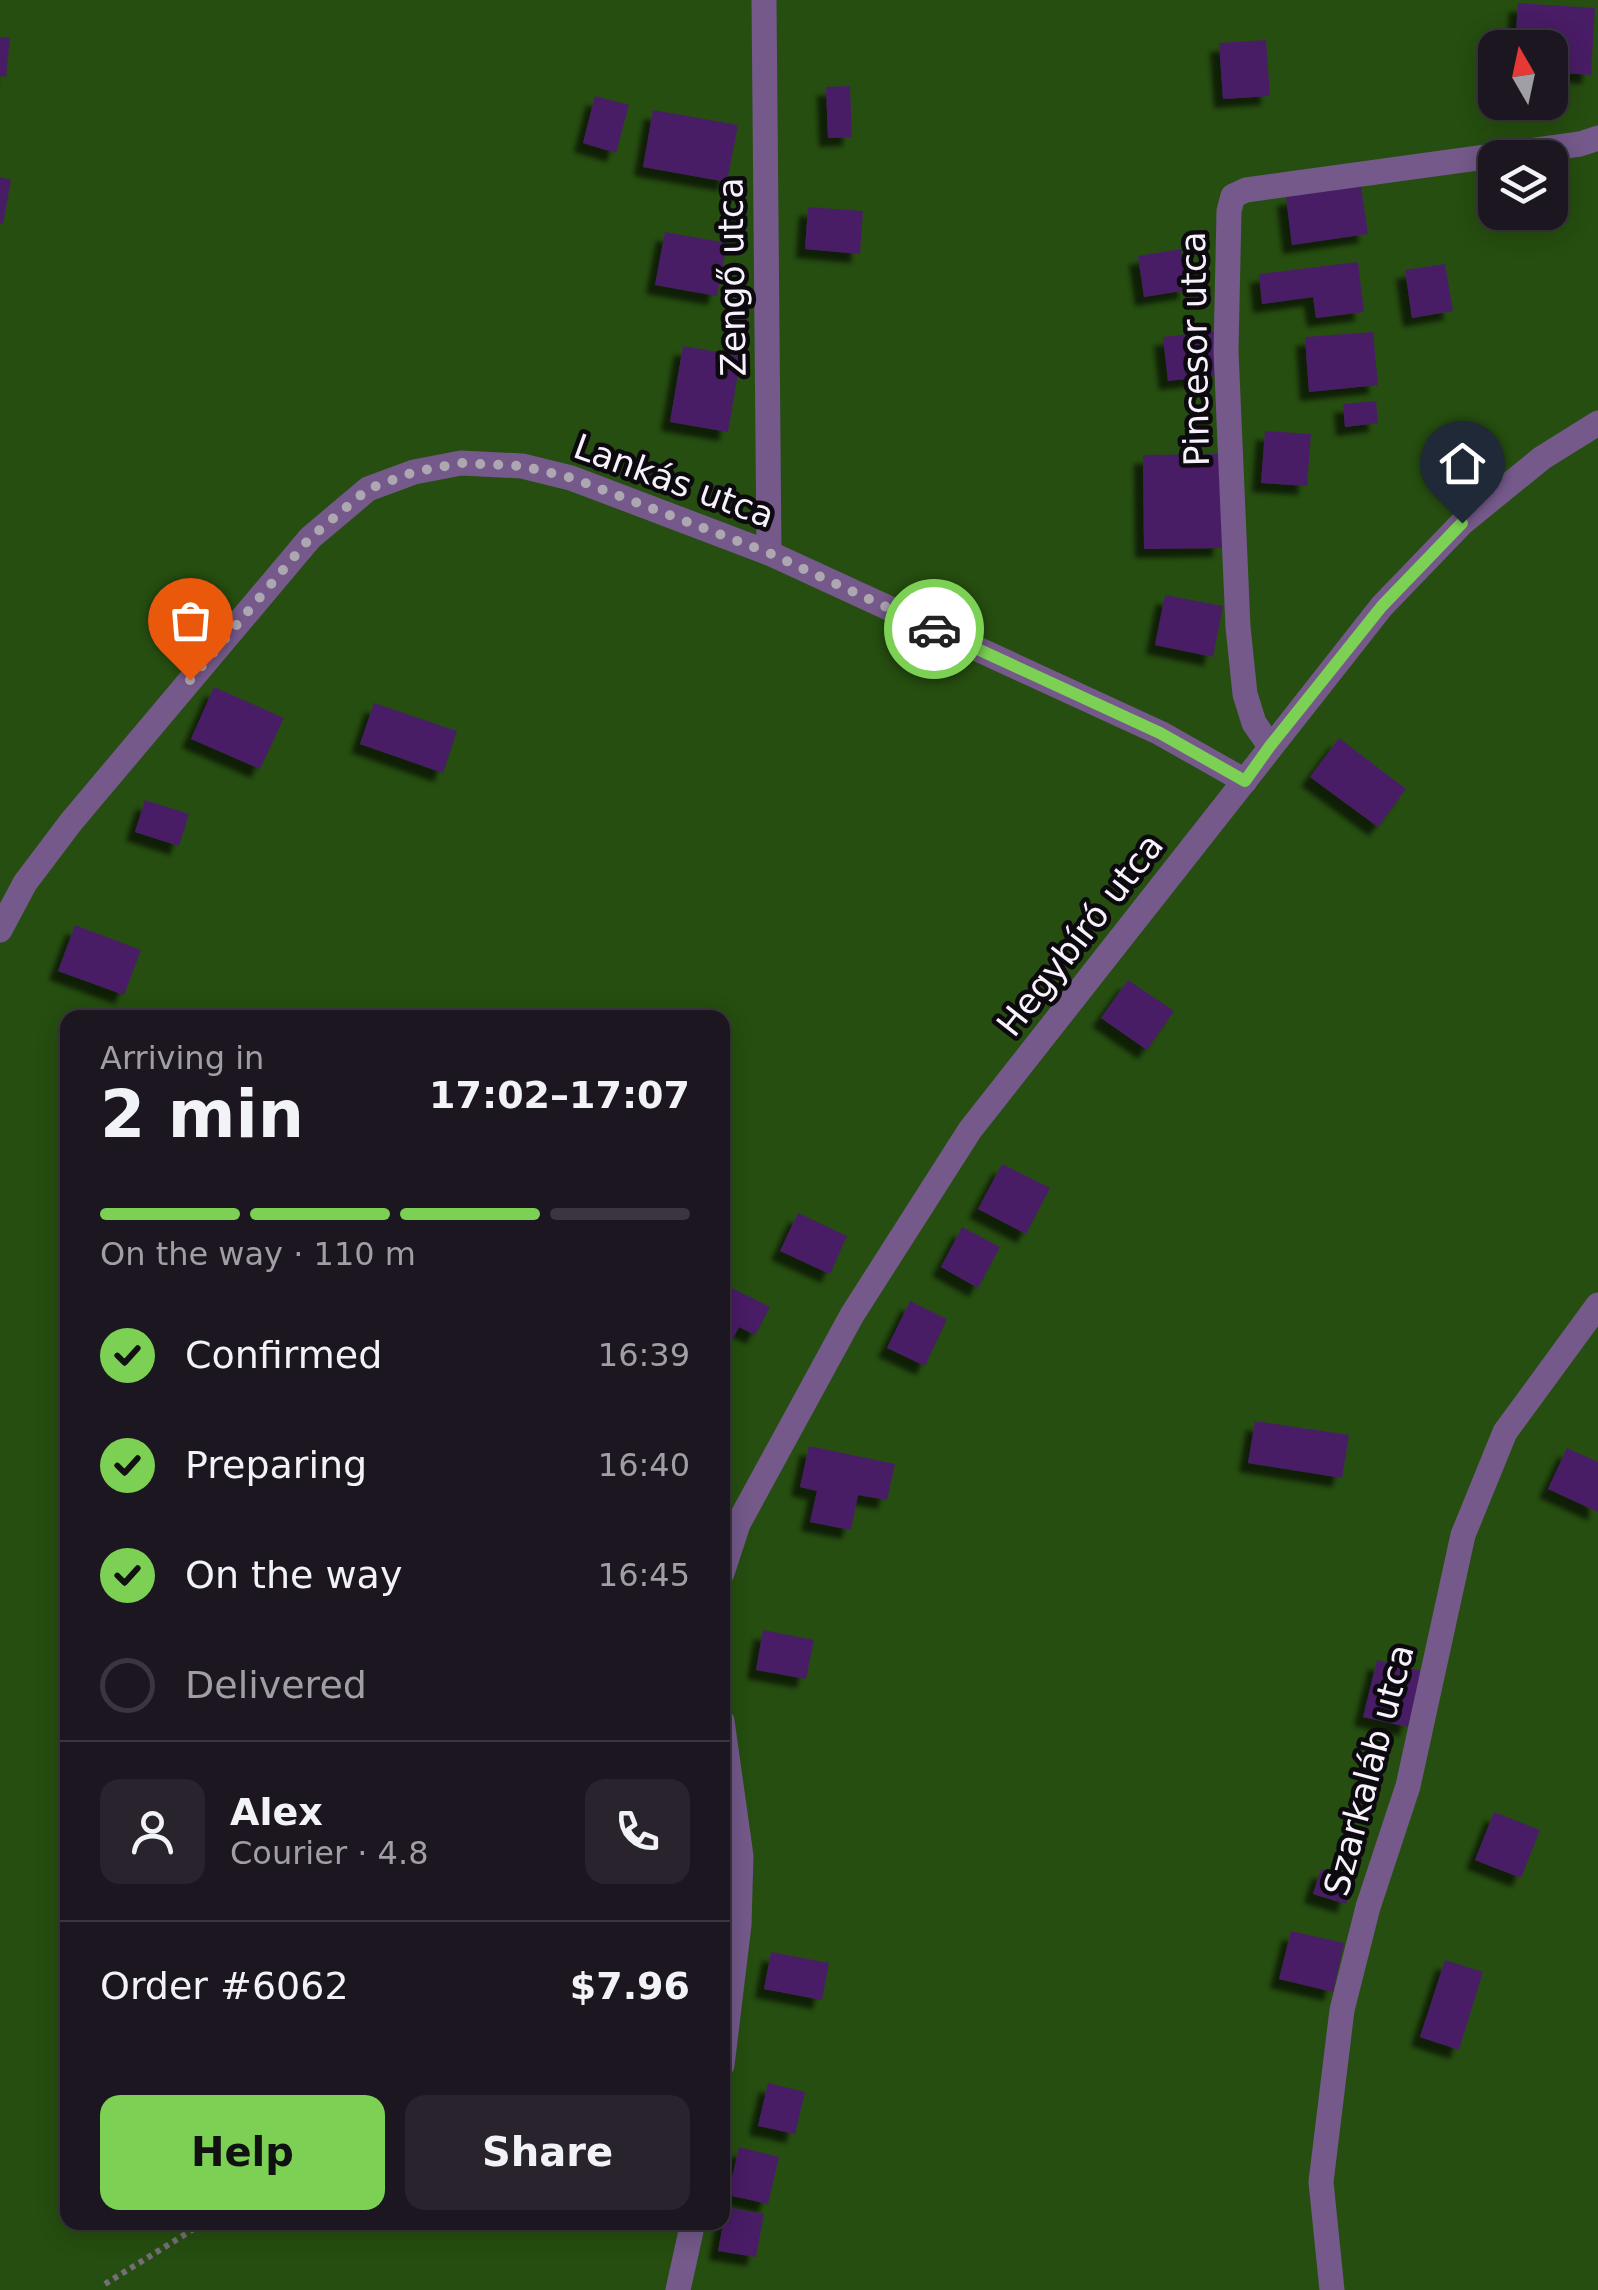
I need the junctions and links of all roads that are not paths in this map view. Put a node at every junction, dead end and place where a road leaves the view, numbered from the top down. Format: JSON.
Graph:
{"nodes":[{"id":1,"x":764,"y":0,"type":"edge"},
{"id":2,"x":1598,"y":138,"type":"edge"},
{"id":3,"x":1598,"y":423,"type":"edge"},
{"id":4,"x":769,"y":553,"type":"junction"},
{"id":5,"x":1270,"y":746,"type":"junction"},
{"id":6,"x":1245,"y":781,"type":"junction"},
{"id":7,"x":0,"y":930,"type":"edge"},
{"id":8,"x":1598,"y":1305,"type":"edge"},
{"id":9,"x":730,"y":1548,"type":"edge"},
{"id":10,"x":730,"y":1778,"type":"edge"},
{"id":11,"x":730,"y":1999,"type":"edge"},
{"id":12,"x":691,"y":2230,"type":"edge"},
{"id":13,"x":678,"y":2290,"type":"edge"},
{"id":14,"x":1332,"y":2290,"type":"edge"}],
"edges":[{"from":1,"to":4,"type":"street","name":"Zengő utca"},
{"from":2,"to":5,"type":"street","name":"Pincesor utca"},
{"from":3,"to":5,"type":"street","name":"Hegybíró utca"},
{"from":4,"to":6,"type":"street","name":"Lankás utca"},
{"from":4,"to":7,"type":"street","name":"Lankás utca"},
{"from":5,"to":6,"type":"street","name":"Hegybíró utca"},
{"from":6,"to":9,"type":"street","name":"Hegybíró utca"},
{"from":8,"to":14,"type":"street","name":"Szarkaláb utca"},
{"from":10,"to":11,"type":"street"},
{"from":12,"to":13,"type":"street"}]}
